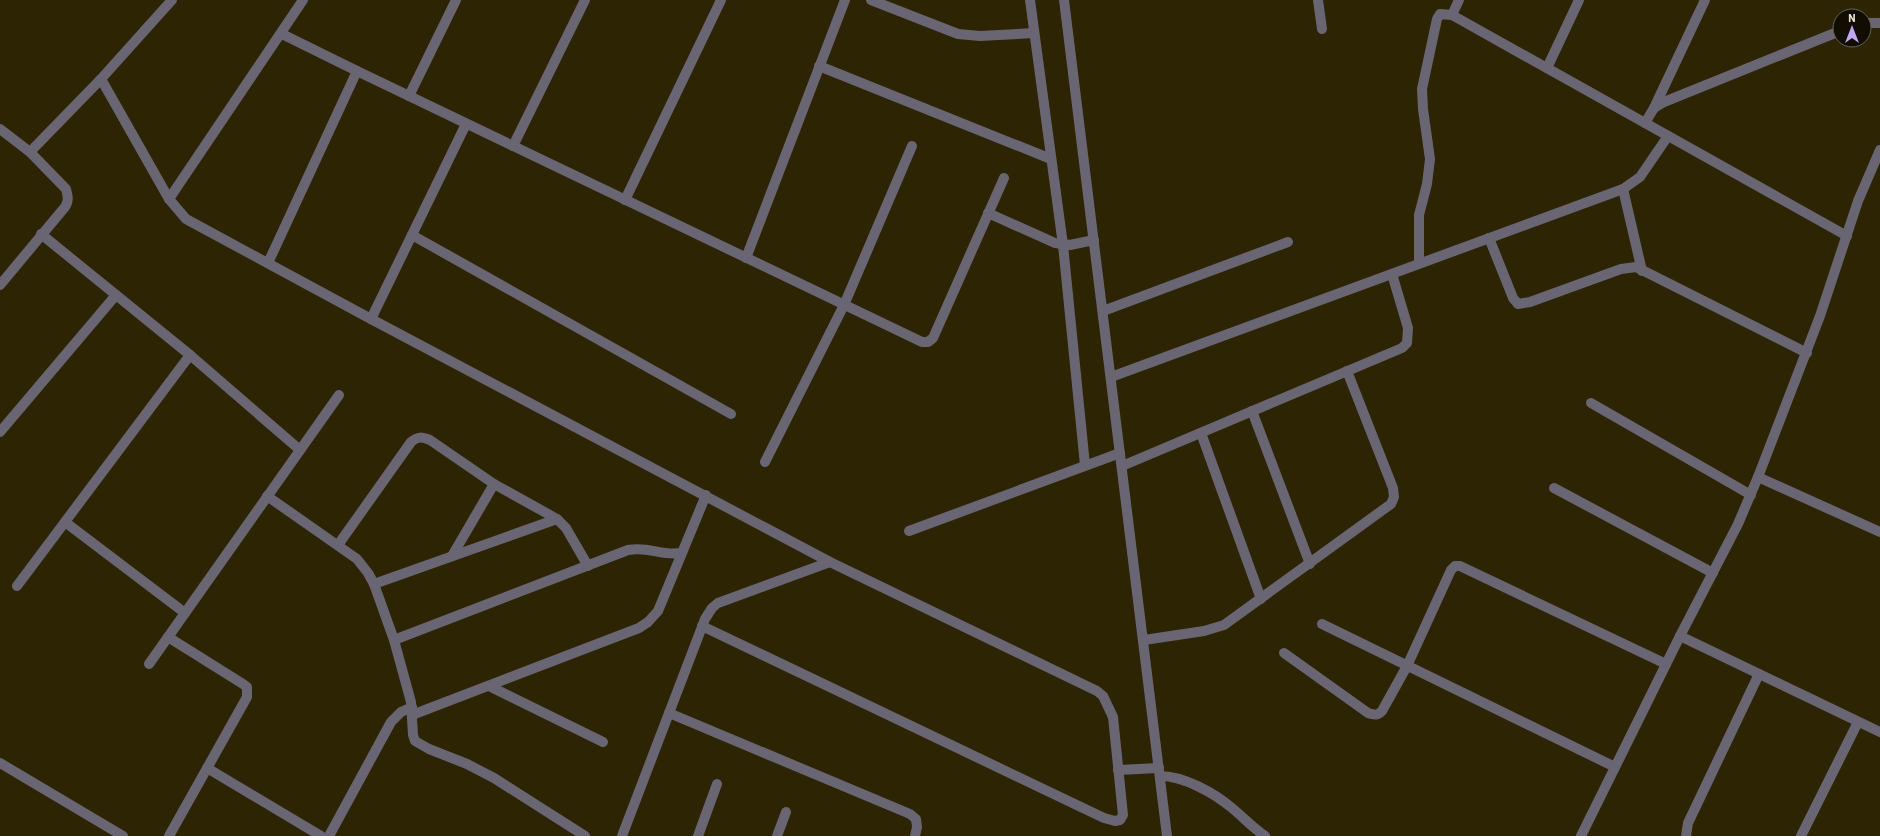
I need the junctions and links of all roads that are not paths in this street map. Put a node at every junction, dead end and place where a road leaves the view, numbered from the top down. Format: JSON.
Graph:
{"nodes":[{"id":1,"x":172,"y":0,"type":"edge"},
{"id":2,"x":304,"y":0,"type":"edge"},
{"id":3,"x":456,"y":0,"type":"edge"},
{"id":4,"x":585,"y":0,"type":"edge"},
{"id":5,"x":721,"y":0,"type":"edge"},
{"id":6,"x":845,"y":0,"type":"edge"},
{"id":7,"x":871,"y":0,"type":"edge"},
{"id":8,"x":1030,"y":0,"type":"edge"},
{"id":9,"x":1064,"y":0,"type":"edge"},
{"id":10,"x":1318,"y":0,"type":"edge"},
{"id":11,"x":1459,"y":0,"type":"edge"},
{"id":12,"x":1579,"y":0,"type":"edge"},
{"id":13,"x":1705,"y":0,"type":"edge"},
{"id":14,"x":1452,"y":15,"type":"junction"},
{"id":15,"x":1322,"y":29,"type":"dead end"},
{"id":16,"x":1034,"y":33,"type":"junction"},
{"id":17,"x":282,"y":34,"type":"junction"},
{"id":18,"x":1832,"y":34,"type":"edge"},
{"id":19,"x":819,"y":66,"type":"junction"},
{"id":20,"x":1547,"y":68,"type":"junction"},
{"id":21,"x":357,"y":71,"type":"junction"},
{"id":22,"x":101,"y":79,"type":"junction"},
{"id":23,"x":409,"y":96,"type":"junction"},
{"id":24,"x":1654,"y":108,"type":"junction"},
{"id":25,"x":1645,"y":123,"type":"junction"},
{"id":26,"x":466,"y":124,"type":"junction"},
{"id":27,"x":0,"y":129,"type":"edge"},
{"id":28,"x":1668,"y":136,"type":"junction"},
{"id":29,"x":512,"y":146,"type":"junction"},
{"id":30,"x":912,"y":146,"type":"dead end"},
{"id":31,"x":1880,"y":150,"type":"edge"},
{"id":32,"x":30,"y":152,"type":"junction"},
{"id":33,"x":1051,"y":159,"type":"junction"},
{"id":34,"x":1004,"y":178,"type":"dead end"},
{"id":35,"x":1623,"y":189,"type":"junction"},
{"id":36,"x":169,"y":199,"type":"junction"},
{"id":37,"x":625,"y":200,"type":"junction"},
{"id":38,"x":988,"y":213,"type":"junction"},
{"id":39,"x":41,"y":234,"type":"junction"},
{"id":40,"x":412,"y":235,"type":"junction"},
{"id":41,"x":1847,"y":236,"type":"junction"},
{"id":42,"x":1490,"y":238,"type":"junction"},
{"id":43,"x":1090,"y":241,"type":"junction"},
{"id":44,"x":1288,"y":242,"type":"dead end"},
{"id":45,"x":1066,"y":245,"type":"junction"},
{"id":46,"x":746,"y":258,"type":"junction"},
{"id":47,"x":268,"y":264,"type":"junction"},
{"id":48,"x":1419,"y":264,"type":"junction"},
{"id":49,"x":1642,"y":271,"type":"junction"},
{"id":50,"x":1392,"y":274,"type":"junction"},
{"id":51,"x":0,"y":285,"type":"edge"},
{"id":52,"x":116,"y":295,"type":"junction"},
{"id":53,"x":844,"y":305,"type":"junction"},
{"id":54,"x":1103,"y":311,"type":"junction"},
{"id":55,"x":371,"y":319,"type":"junction"},
{"id":56,"x":1807,"y":353,"type":"junction"},
{"id":57,"x":190,"y":355,"type":"junction"},
{"id":58,"x":1347,"y":371,"type":"junction"},
{"id":59,"x":1111,"y":376,"type":"junction"},
{"id":60,"x":339,"y":395,"type":"dead end"},
{"id":61,"x":1592,"y":403,"type":"dead end"},
{"id":62,"x":1252,"y":411,"type":"junction"},
{"id":63,"x":731,"y":414,"type":"dead end"},
{"id":64,"x":0,"y":432,"type":"edge"},
{"id":65,"x":1201,"y":433,"type":"junction"},
{"id":66,"x":300,"y":450,"type":"junction"},
{"id":67,"x":1117,"y":454,"type":"junction"},
{"id":68,"x":766,"y":462,"type":"dead end"},
{"id":69,"x":1085,"y":465,"type":"junction"},
{"id":70,"x":1122,"y":466,"type":"junction"},
{"id":71,"x":1758,"y":478,"type":"junction"},
{"id":72,"x":494,"y":484,"type":"junction"},
{"id":73,"x":1554,"y":488,"type":"dead end"},
{"id":74,"x":706,"y":495,"type":"junction"},
{"id":75,"x":1751,"y":495,"type":"junction"},
{"id":76,"x":267,"y":496,"type":"junction"},
{"id":77,"x":557,"y":519,"type":"junction"},
{"id":78,"x":64,"y":522,"type":"junction"},
{"id":79,"x":909,"y":531,"type":"dead end"},
{"id":80,"x":1880,"y":532,"type":"edge"},
{"id":81,"x":338,"y":545,"type":"junction"},
{"id":82,"x":681,"y":553,"type":"junction"},
{"id":83,"x":452,"y":556,"type":"junction"},
{"id":84,"x":830,"y":562,"type":"junction"},
{"id":85,"x":1310,"y":564,"type":"junction"},
{"id":86,"x":588,"y":566,"type":"junction"},
{"id":87,"x":1713,"y":573,"type":"junction"},
{"id":88,"x":374,"y":584,"type":"junction"},
{"id":89,"x":17,"y":586,"type":"dead end"},
{"id":90,"x":1261,"y":599,"type":"junction"},
{"id":91,"x":185,"y":613,"type":"junction"},
{"id":92,"x":1322,"y":624,"type":"dead end"},
{"id":93,"x":702,"y":626,"type":"junction"},
{"id":94,"x":1680,"y":636,"type":"junction"},
{"id":95,"x":168,"y":637,"type":"junction"},
{"id":96,"x":394,"y":640,"type":"junction"},
{"id":97,"x":1144,"y":640,"type":"junction"},
{"id":98,"x":1284,"y":653,"type":"dead end"},
{"id":99,"x":149,"y":664,"type":"dead end"},
{"id":100,"x":1666,"y":664,"type":"junction"},
{"id":101,"x":1407,"y":666,"type":"junction"},
{"id":102,"x":1759,"y":674,"type":"junction"},
{"id":103,"x":489,"y":686,"type":"junction"},
{"id":104,"x":412,"y":711,"type":"junction"},
{"id":105,"x":669,"y":712,"type":"junction"},
{"id":106,"x":1858,"y":722,"type":"junction"},
{"id":107,"x":1880,"y":732,"type":"edge"},
{"id":108,"x":603,"y":742,"type":"dead end"},
{"id":109,"x":0,"y":763,"type":"edge"},
{"id":110,"x":1615,"y":767,"type":"junction"},
{"id":111,"x":207,"y":768,"type":"junction"},
{"id":112,"x":1118,"y":770,"type":"junction"},
{"id":113,"x":1156,"y":771,"type":"junction"},
{"id":114,"x":717,"y":784,"type":"dead end"},
{"id":115,"x":786,"y":812,"type":"dead end"},
{"id":116,"x":123,"y":836,"type":"edge"},
{"id":117,"x":169,"y":836,"type":"edge"},
{"id":118,"x":321,"y":836,"type":"edge"},
{"id":119,"x":329,"y":836,"type":"edge"},
{"id":120,"x":585,"y":836,"type":"edge"},
{"id":121,"x":622,"y":836,"type":"edge"},
{"id":122,"x":698,"y":836,"type":"edge"},
{"id":123,"x":777,"y":836,"type":"edge"},
{"id":124,"x":915,"y":836,"type":"edge"},
{"id":125,"x":1167,"y":836,"type":"edge"},
{"id":126,"x":1265,"y":836,"type":"edge"},
{"id":127,"x":1581,"y":836,"type":"edge"},
{"id":128,"x":1686,"y":836,"type":"edge"},
{"id":129,"x":1801,"y":836,"type":"edge"}],
"edges":[{"from":1,"to":22,"type":"street"},
{"from":2,"to":17,"type":"street"},
{"from":3,"to":23,"type":"street"},
{"from":4,"to":29,"type":"street"},
{"from":5,"to":37,"type":"street"},
{"from":6,"to":19,"type":"street"},
{"from":7,"to":16,"type":"street"},
{"from":8,"to":16,"type":"street"},
{"from":9,"to":43,"type":"street"},
{"from":10,"to":15,"type":"street"},
{"from":11,"to":14,"type":"street"},
{"from":12,"to":20,"type":"street"},
{"from":13,"to":24,"type":"street"},
{"from":14,"to":20,"type":"street"},
{"from":14,"to":48,"type":"street"},
{"from":16,"to":33,"type":"street"},
{"from":17,"to":21,"type":"street"},
{"from":17,"to":36,"type":"street"},
{"from":18,"to":24,"type":"street"},
{"from":19,"to":33,"type":"street"},
{"from":19,"to":46,"type":"street"},
{"from":20,"to":25,"type":"street"},
{"from":21,"to":23,"type":"street"},
{"from":21,"to":47,"type":"street"},
{"from":22,"to":32,"type":"street"},
{"from":22,"to":36,"type":"street"},
{"from":23,"to":26,"type":"street"},
{"from":24,"to":25,"type":"street"},
{"from":25,"to":28,"type":"street"},
{"from":26,"to":29,"type":"street"},
{"from":26,"to":40,"type":"street"},
{"from":27,"to":32,"type":"street"},
{"from":28,"to":35,"type":"street"},
{"from":28,"to":41,"type":"street"},
{"from":29,"to":37,"type":"street"},
{"from":30,"to":53,"type":"street"},
{"from":31,"to":41,"type":"street"},
{"from":32,"to":39,"type":"street"},
{"from":33,"to":45,"type":"street"},
{"from":34,"to":38,"type":"street"},
{"from":35,"to":42,"type":"street"},
{"from":35,"to":49,"type":"street"},
{"from":36,"to":47,"type":"street"},
{"from":37,"to":46,"type":"street"},
{"from":38,"to":45,"type":"street"},
{"from":38,"to":53,"type":"street"},
{"from":39,"to":51,"type":"street"},
{"from":39,"to":52,"type":"street"},
{"from":40,"to":55,"type":"street"},
{"from":40,"to":63,"type":"street"},
{"from":41,"to":56,"type":"street"},
{"from":42,"to":48,"type":"street"},
{"from":42,"to":49,"type":"street"},
{"from":43,"to":45,"type":"street"},
{"from":43,"to":54,"type":"street"},
{"from":44,"to":54,"type":"street"},
{"from":45,"to":69,"type":"street"},
{"from":46,"to":53,"type":"street"},
{"from":47,"to":55,"type":"street"},
{"from":48,"to":50,"type":"street"},
{"from":49,"to":56,"type":"street"},
{"from":50,"to":58,"type":"street"},
{"from":50,"to":59,"type":"street"},
{"from":52,"to":57,"type":"street"},
{"from":52,"to":64,"type":"street"},
{"from":53,"to":68,"type":"street"},
{"from":54,"to":59,"type":"street"},
{"from":55,"to":74,"type":"street"},
{"from":56,"to":71,"type":"street"},
{"from":57,"to":66,"type":"street"},
{"from":57,"to":78,"type":"street"},
{"from":58,"to":62,"type":"street"},
{"from":58,"to":85,"type":"street"},
{"from":59,"to":67,"type":"street"},
{"from":60,"to":66,"type":"street"},
{"from":61,"to":75,"type":"street"},
{"from":62,"to":65,"type":"street"},
{"from":62,"to":85,"type":"street"},
{"from":65,"to":70,"type":"street"},
{"from":65,"to":90,"type":"street"},
{"from":66,"to":76,"type":"street"},
{"from":67,"to":69,"type":"street"},
{"from":67,"to":70,"type":"street"},
{"from":69,"to":79,"type":"street"},
{"from":70,"to":97,"type":"street"},
{"from":71,"to":75,"type":"street"},
{"from":71,"to":80,"type":"street"},
{"from":72,"to":77,"type":"street"},
{"from":72,"to":81,"type":"street"},
{"from":72,"to":83,"type":"street"},
{"from":73,"to":87,"type":"street"},
{"from":74,"to":82,"type":"street"},
{"from":74,"to":84,"type":"street"},
{"from":75,"to":87,"type":"street"},
{"from":76,"to":81,"type":"street"},
{"from":76,"to":91,"type":"street"},
{"from":77,"to":83,"type":"street"},
{"from":77,"to":86,"type":"street"},
{"from":78,"to":89,"type":"street"},
{"from":78,"to":91,"type":"street"},
{"from":81,"to":88,"type":"street"},
{"from":82,"to":86,"type":"street"},
{"from":82,"to":103,"type":"street"},
{"from":83,"to":88,"type":"street"},
{"from":84,"to":93,"type":"street"},
{"from":84,"to":112,"type":"street"},
{"from":85,"to":90,"type":"street"},
{"from":86,"to":96,"type":"street"},
{"from":87,"to":94,"type":"street"},
{"from":88,"to":96,"type":"street"},
{"from":90,"to":97,"type":"street"},
{"from":91,"to":95,"type":"street"},
{"from":92,"to":101,"type":"street"},
{"from":93,"to":105,"type":"street"},
{"from":93,"to":112,"type":"street"},
{"from":94,"to":100,"type":"street"},
{"from":94,"to":102,"type":"street"},
{"from":95,"to":99,"type":"street"},
{"from":95,"to":111,"type":"street"},
{"from":96,"to":104,"type":"street"},
{"from":97,"to":113,"type":"street"},
{"from":98,"to":101,"type":"street"},
{"from":100,"to":101,"type":"street"},
{"from":100,"to":110,"type":"street"},
{"from":101,"to":110,"type":"street"},
{"from":102,"to":106,"type":"street"},
{"from":102,"to":128,"type":"street"},
{"from":103,"to":104,"type":"street"},
{"from":103,"to":108,"type":"street"},
{"from":104,"to":119,"type":"street"},
{"from":104,"to":120,"type":"street"},
{"from":105,"to":121,"type":"street"},
{"from":105,"to":124,"type":"street"},
{"from":106,"to":107,"type":"street"},
{"from":106,"to":129,"type":"street"},
{"from":109,"to":116,"type":"street"},
{"from":110,"to":127,"type":"street"},
{"from":111,"to":117,"type":"street"},
{"from":111,"to":118,"type":"street"},
{"from":112,"to":113,"type":"street"},
{"from":113,"to":125,"type":"street"},
{"from":113,"to":126,"type":"street"},
{"from":114,"to":122,"type":"street"},
{"from":115,"to":123,"type":"street"}]}
